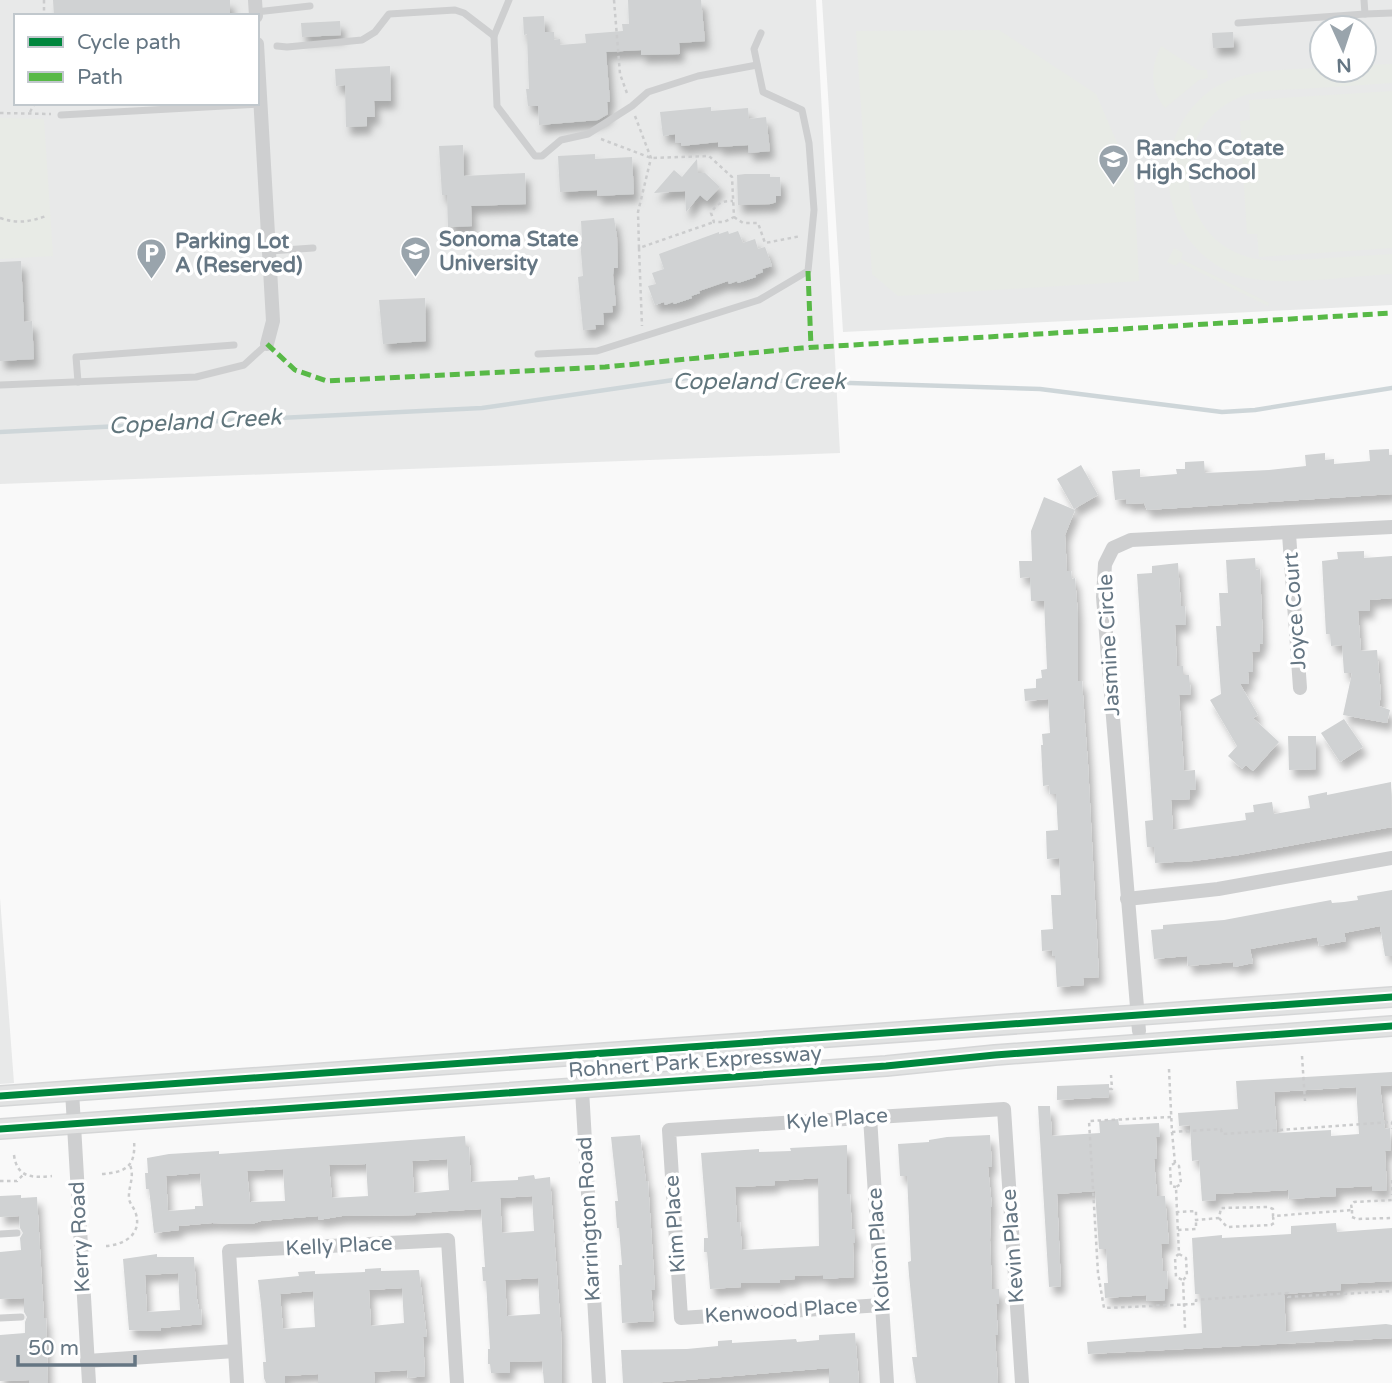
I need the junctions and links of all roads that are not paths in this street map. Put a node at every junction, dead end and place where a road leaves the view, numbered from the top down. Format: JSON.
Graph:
{"nodes":[{"id":1,"x":509,"y":0,"type":"edge"},
{"id":2,"x":1364,"y":0,"type":"edge"},
{"id":3,"x":310,"y":6,"type":"dead end"},
{"id":4,"x":256,"y":9,"type":"edge"},
{"id":5,"x":1392,"y":13,"type":"edge"},
{"id":6,"x":1365,"y":14,"type":"joint"},
{"id":7,"x":1308,"y":18,"type":"edge"},
{"id":8,"x":1238,"y":23,"type":"dead end"},
{"id":9,"x":761,"y":33,"type":"dead end"},
{"id":10,"x":495,"y":36,"type":"junction"},
{"id":11,"x":277,"y":46,"type":"dead end"},
{"id":12,"x":757,"y":65,"type":"junction"},
{"id":13,"x":259,"y":84,"type":"edge"},
{"id":14,"x":260,"y":104,"type":"joint"},
{"id":15,"x":242,"y":105,"type":"edge"},
{"id":16,"x":61,"y":115,"type":"road end"},
{"id":17,"x":313,"y":248,"type":"dead end"},
{"id":18,"x":269,"y":251,"type":"junction"},
{"id":19,"x":267,"y":344,"type":"joint"},
{"id":20,"x":234,"y":345,"type":"dead end"},
{"id":21,"x":538,"y":354,"type":"dead end"},
{"id":22,"x":78,"y":382,"type":"junction"},
{"id":23,"x":0,"y":384,"type":"edge"},
{"id":24,"x":1392,"y":527,"type":"edge"},
{"id":25,"x":1289,"y":534,"type":"junction"},
{"id":26,"x":1300,"y":688,"type":"dead end"},
{"id":27,"x":1392,"y":858,"type":"edge"},
{"id":28,"x":1127,"y":899,"type":"junction"},
{"id":29,"x":1392,"y":998,"type":"edge"},
{"id":30,"x":1138,"y":1023,"type":"junction"},
{"id":31,"x":1392,"y":1026,"type":"edge"},
{"id":32,"x":580,"y":1055,"type":"junction"},
{"id":33,"x":582,"y":1088,"type":"junction"},
{"id":34,"x":72,"y":1091,"type":"junction"},
{"id":35,"x":0,"y":1096,"type":"edge"},
{"id":36,"x":1004,"y":1109,"type":"joint"},
{"id":37,"x":870,"y":1117,"type":"junction"},
{"id":38,"x":74,"y":1124,"type":"junction"},
{"id":39,"x":0,"y":1129,"type":"edge"},
{"id":40,"x":668,"y":1130,"type":"joint"},
{"id":41,"x":17,"y":1233,"type":"dead end"},
{"id":42,"x":0,"y":1234,"type":"edge"},
{"id":43,"x":882,"y":1305,"type":"junction"},
{"id":44,"x":21,"y":1317,"type":"dead end"},
{"id":45,"x":0,"y":1318,"type":"edge"},
{"id":46,"x":681,"y":1318,"type":"joint"},
{"id":47,"x":235,"y":1351,"type":"junction"},
{"id":48,"x":87,"y":1361,"type":"junction"},
{"id":49,"x":89,"y":1383,"type":"edge"},
{"id":50,"x":237,"y":1383,"type":"edge"},
{"id":51,"x":457,"y":1383,"type":"edge"},
{"id":52,"x":599,"y":1383,"type":"edge"},
{"id":53,"x":887,"y":1383,"type":"edge"},
{"id":54,"x":1022,"y":1383,"type":"edge"}],
"edges":[{"from":1,"to":10,"type":"lane"},
{"from":2,"to":6,"type":"lane"},
{"from":3,"to":4,"type":"lane"},
{"from":5,"to":6,"type":"lane"},
{"from":7,"to":8,"type":"lane"},
{"from":9,"to":12,"type":"lane"},
{"from":10,"to":11,"type":"lane"},
{"from":10,"to":12,"type":"lane"},
{"from":12,"to":21,"type":"lane"},
{"from":13,"to":14,"type":"street"},
{"from":14,"to":18,"type":"street"},
{"from":15,"to":16,"type":"lane"},
{"from":17,"to":18,"type":"lane"},
{"from":18,"to":19,"type":"street"},
{"from":19,"to":22,"type":"lane"},
{"from":20,"to":22,"type":"lane"},
{"from":22,"to":23,"type":"lane"},
{"from":24,"to":25,"type":"street","name":"Jasmine Circle"},
{"from":25,"to":26,"type":"street","name":"Joyce Court"},
{"from":25,"to":28,"type":"street","name":"Jasmine Circle"},
{"from":27,"to":28,"type":"street"},
{"from":28,"to":30,"type":"street","name":"Jasmine Circle"},
{"from":29,"to":30,"type":"main road","name":"Rohnert Park Expressway"},
{"from":30,"to":32,"type":"main road","name":"Rohnert Park Expressway"},
{"from":31,"to":33,"type":"main road","name":"Rohnert Park Expressway"},
{"from":32,"to":33,"type":"street","name":"Karrington Road"},
{"from":32,"to":34,"type":"main road","name":"Rohnert Park Expressway"},
{"from":33,"to":38,"type":"main road","name":"Rohnert Park Expressway"},
{"from":33,"to":52,"type":"street","name":"Karrington Road"},
{"from":34,"to":35,"type":"main road","name":"Rohnert Park Expressway"},
{"from":34,"to":38,"type":"street","name":"Kerry Road"},
{"from":36,"to":37,"type":"street","name":"Kyle Place"},
{"from":36,"to":54,"type":"street","name":"Kevin Place"},
{"from":37,"to":40,"type":"street","name":"Kyle Place"},
{"from":37,"to":43,"type":"street","name":"Kolton Place"},
{"from":38,"to":39,"type":"main road","name":"Rohnert Park Expressway"},
{"from":38,"to":48,"type":"street","name":"Kerry Road"},
{"from":40,"to":46,"type":"street","name":"Kim Place"},
{"from":41,"to":42,"type":"lane"},
{"from":43,"to":46,"type":"street","name":"Kenwood Place"},
{"from":43,"to":53,"type":"street","name":"Kolton Place"},
{"from":44,"to":45,"type":"lane"},
{"from":47,"to":48,"type":"street"},
{"from":47,"to":50,"type":"street"},
{"from":47,"to":51,"type":"street","name":"Kelly Place"},
{"from":48,"to":49,"type":"street","name":"Kerry Road"}]}
